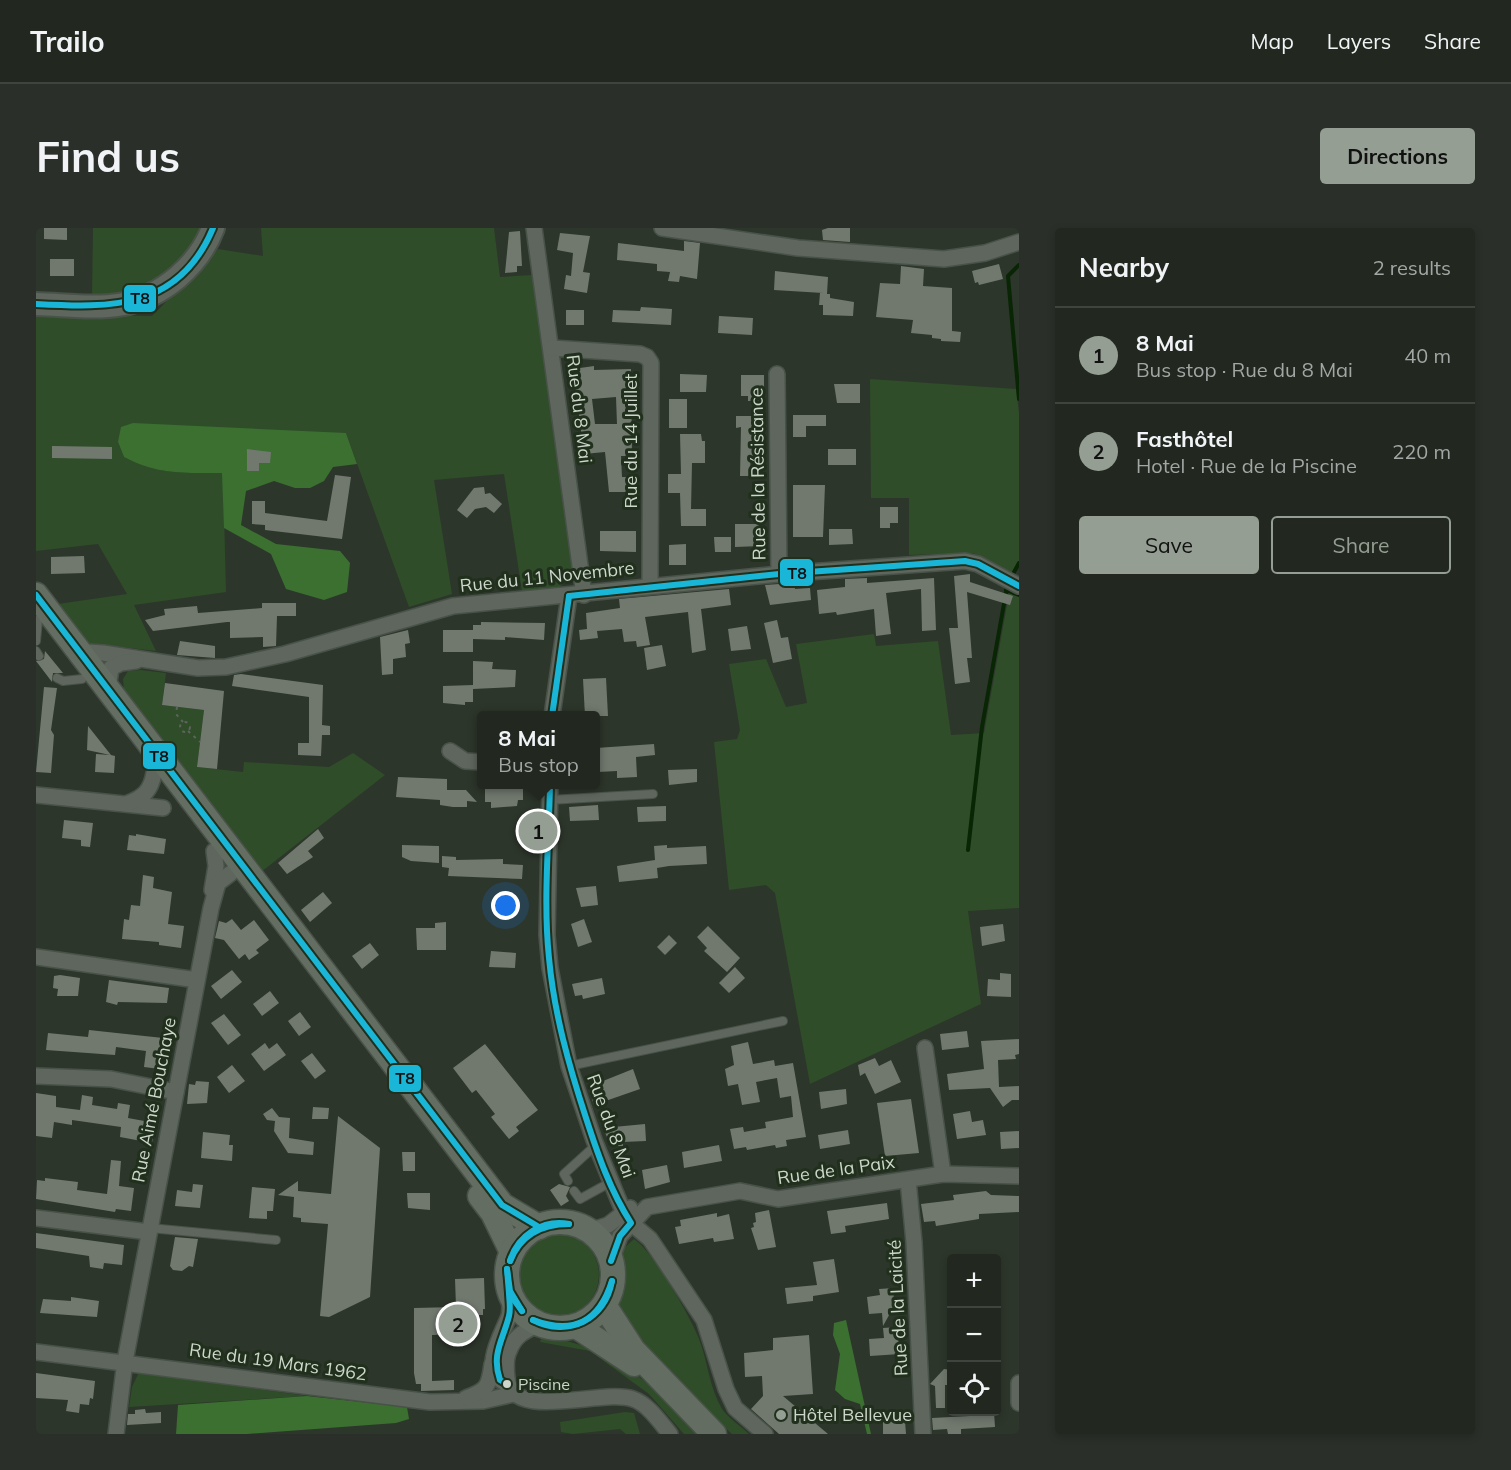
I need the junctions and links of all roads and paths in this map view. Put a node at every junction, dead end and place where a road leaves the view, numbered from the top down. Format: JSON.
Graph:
{"nodes":[{"id":1,"x":213,"y":228,"type":"edge"},
{"id":2,"x":534,"y":228,"type":"edge"},
{"id":3,"x":662,"y":228,"type":"edge"},
{"id":4,"x":1019,"y":242,"type":"edge"},
{"id":5,"x":36,"y":304,"type":"edge"},
{"id":6,"x":552,"y":348,"type":"junction"},
{"id":7,"x":777,"y":374,"type":"dead end"},
{"id":8,"x":779,"y":574,"type":"junction"},
{"id":9,"x":650,"y":586,"type":"junction"},
{"id":10,"x":1019,"y":586,"type":"edge"},
{"id":11,"x":36,"y":595,"type":"edge"},
{"id":12,"x":576,"y":595,"type":"junction"},
{"id":13,"x":37,"y":626,"type":"edge"},
{"id":14,"x":81,"y":654,"type":"junction"},
{"id":15,"x":145,"y":660,"type":"junction"},
{"id":16,"x":57,"y":678,"type":"dead end"},
{"id":17,"x":82,"y":679,"type":"junction"},
{"id":18,"x":108,"y":690,"type":"junction"},
{"id":19,"x":177,"y":707,"type":"dead end"},
{"id":20,"x":553,"y":711,"type":"edge"},
{"id":21,"x":183,"y":722,"type":"junction"},
{"id":22,"x":189,"y":731,"type":"junction"},
{"id":23,"x":200,"y":742,"type":"dead end"},
{"id":24,"x":450,"y":751,"type":"dead end"},
{"id":25,"x":477,"y":762,"type":"edge"},
{"id":26,"x":154,"y":773,"type":"junction"},
{"id":27,"x":550,"y":792,"type":"edge"},
{"id":28,"x":653,"y":794,"type":"dead end"},
{"id":29,"x":36,"y":795,"type":"edge"},
{"id":30,"x":125,"y":804,"type":"junction"},
{"id":31,"x":163,"y":808,"type":"dead end"},
{"id":32,"x":214,"y":851,"type":"junction"},
{"id":33,"x":231,"y":873,"type":"junction"},
{"id":34,"x":211,"y":908,"type":"junction"},
{"id":35,"x":36,"y":957,"type":"edge"},
{"id":36,"x":197,"y":980,"type":"junction"},
{"id":37,"x":783,"y":1021,"type":"dead end"},
{"id":38,"x":925,"y":1048,"type":"dead end"},
{"id":39,"x":569,"y":1066,"type":"junction"},
{"id":40,"x":36,"y":1076,"type":"edge"},
{"id":41,"x":176,"y":1092,"type":"junction"},
{"id":42,"x":596,"y":1145,"type":"junction"},
{"id":43,"x":943,"y":1174,"type":"junction"},
{"id":44,"x":1019,"y":1176,"type":"edge"},
{"id":45,"x":908,"y":1180,"type":"junction"},
{"id":46,"x":568,"y":1181,"type":"dead end"},
{"id":47,"x":610,"y":1182,"type":"junction"},
{"id":48,"x":574,"y":1191,"type":"dead end"},
{"id":49,"x":627,"y":1217,"type":"junction"},
{"id":50,"x":36,"y":1218,"type":"edge"},
{"id":51,"x":538,"y":1227,"type":"junction"},
{"id":52,"x":149,"y":1230,"type":"junction"},
{"id":53,"x":589,"y":1231,"type":"junction"},
{"id":54,"x":276,"y":1240,"type":"dead end"},
{"id":55,"x":512,"y":1252,"type":"junction"},
{"id":56,"x":611,"y":1261,"type":"junction"},
{"id":57,"x":509,"y":1292,"type":"junction"},
{"id":58,"x":604,"y":1305,"type":"junction"},
{"id":59,"x":539,"y":1324,"type":"junction"},
{"id":60,"x":576,"y":1326,"type":"junction"},
{"id":61,"x":36,"y":1352,"type":"edge"},
{"id":62,"x":494,"y":1356,"type":"junction"},
{"id":63,"x":125,"y":1361,"type":"junction"},
{"id":64,"x":1019,"y":1383,"type":"edge"},
{"id":65,"x":511,"y":1389,"type":"junction"},
{"id":66,"x":670,"y":1390,"type":"junction"},
{"id":67,"x":430,"y":1402,"type":"junction"},
{"id":68,"x":1019,"y":1403,"type":"edge"},
{"id":69,"x":116,"y":1434,"type":"edge"},
{"id":70,"x":670,"y":1434,"type":"edge"},
{"id":71,"x":714,"y":1434,"type":"edge"},
{"id":72,"x":765,"y":1434,"type":"edge"},
{"id":73,"x":923,"y":1434,"type":"edge"}],
"edges":[{"from":1,"to":5,"type":"street"},
{"from":2,"to":6,"type":"street","name":"Rue du 8 Mai"},
{"from":3,"to":4,"type":"street"},
{"from":6,"to":9,"type":"street","name":"Rue du 14 Juillet"},
{"from":6,"to":12,"type":"street","name":"Rue du 8 Mai"},
{"from":7,"to":8,"type":"street","name":"Rue de la Résistance"},
{"from":8,"to":9,"type":"street","name":"Rue du 11 Novembre"},
{"from":8,"to":10,"type":"street","name":"Rue du 11 Novembre"},
{"from":9,"to":12,"type":"street","name":"Rue du 11 Novembre"},
{"from":11,"to":14,"type":"main road"},
{"from":12,"to":15,"type":"street","name":"Rue du 11 Novembre"},
{"from":12,"to":20,"type":"street","name":"Rue du 8 Mai"},
{"from":13,"to":17,"type":"main road"},
{"from":14,"to":15,"type":"street","name":"Rue du 11 Novembre"},
{"from":14,"to":18,"type":"main road"},
{"from":15,"to":18,"type":"street"},
{"from":16,"to":17,"type":"lane"},
{"from":17,"to":26,"type":"main road"},
{"from":18,"to":51,"type":"main road"},
{"from":19,"to":21,"type":"path"},
{"from":21,"to":22,"type":"path"},
{"from":21,"to":22,"type":"path"},
{"from":22,"to":23,"type":"path"},
{"from":24,"to":25,"type":"street"},
{"from":26,"to":30,"type":"street"},
{"from":26,"to":32,"type":"main road"},
{"from":27,"to":28,"type":"lane"},
{"from":27,"to":39,"type":"street","name":"Rue du 8 Mai"},
{"from":29,"to":30,"type":"street"},
{"from":30,"to":31,"type":"street"},
{"from":32,"to":33,"type":"main road"},
{"from":32,"to":34,"type":"street"},
{"from":33,"to":34,"type":"street","name":"Rue Aimé Bouchaye"},
{"from":33,"to":55,"type":"main road"},
{"from":34,"to":36,"type":"street","name":"Rue Aimé Bouchaye"},
{"from":35,"to":36,"type":"street"},
{"from":36,"to":41,"type":"street","name":"Rue Aimé Bouchaye"},
{"from":37,"to":39,"type":"lane"},
{"from":38,"to":43,"type":"street"},
{"from":39,"to":42,"type":"street","name":"Rue du 8 Mai"},
{"from":40,"to":41,"type":"street"},
{"from":41,"to":52,"type":"street","name":"Rue Aimé Bouchaye"},
{"from":42,"to":46,"type":"lane"},
{"from":42,"to":47,"type":"street","name":"Rue du 8 Mai"},
{"from":43,"to":44,"type":"street","name":"Rue de la Paix"},
{"from":43,"to":45,"type":"street","name":"Rue de la Paix"},
{"from":45,"to":49,"type":"street","name":"Rue de la Paix"},
{"from":45,"to":73,"type":"street","name":"Rue de la Laicité"},
{"from":47,"to":48,"type":"lane"},
{"from":47,"to":49,"type":"street","name":"Rue du 8 Mai"},
{"from":49,"to":53,"type":"street"},
{"from":49,"to":56,"type":"street"},
{"from":49,"to":72,"type":"street","name":"Rue du 8 Mai"},
{"from":50,"to":52,"type":"street"},
{"from":51,"to":53,"type":"main road"},
{"from":51,"to":55,"type":"main road"},
{"from":52,"to":54,"type":"lane"},
{"from":52,"to":63,"type":"street","name":"Rue Aimé Bouchaye"},
{"from":53,"to":56,"type":"main road"},
{"from":55,"to":57,"type":"main road"},
{"from":56,"to":58,"type":"main road"},
{"from":57,"to":59,"type":"main road"},
{"from":57,"to":62,"type":"street"},
{"from":58,"to":60,"type":"main road"},
{"from":58,"to":66,"type":"main road"},
{"from":59,"to":60,"type":"main road"},
{"from":59,"to":65,"type":"street"},
{"from":60,"to":66,"type":"main road"},
{"from":61,"to":63,"type":"street","name":"Rue du 19 Mars 1962"},
{"from":62,"to":65,"type":"street"},
{"from":62,"to":67,"type":"street"},
{"from":63,"to":67,"type":"street","name":"Rue du 19 Mars 1962"},
{"from":63,"to":69,"type":"street","name":"Rue Aimé Bouchaye"},
{"from":64,"to":68,"type":"street"},
{"from":65,"to":67,"type":"street","name":"Rue du 19 Mars 1962"},
{"from":65,"to":70,"type":"street"},
{"from":66,"to":71,"type":"main road"}]}
